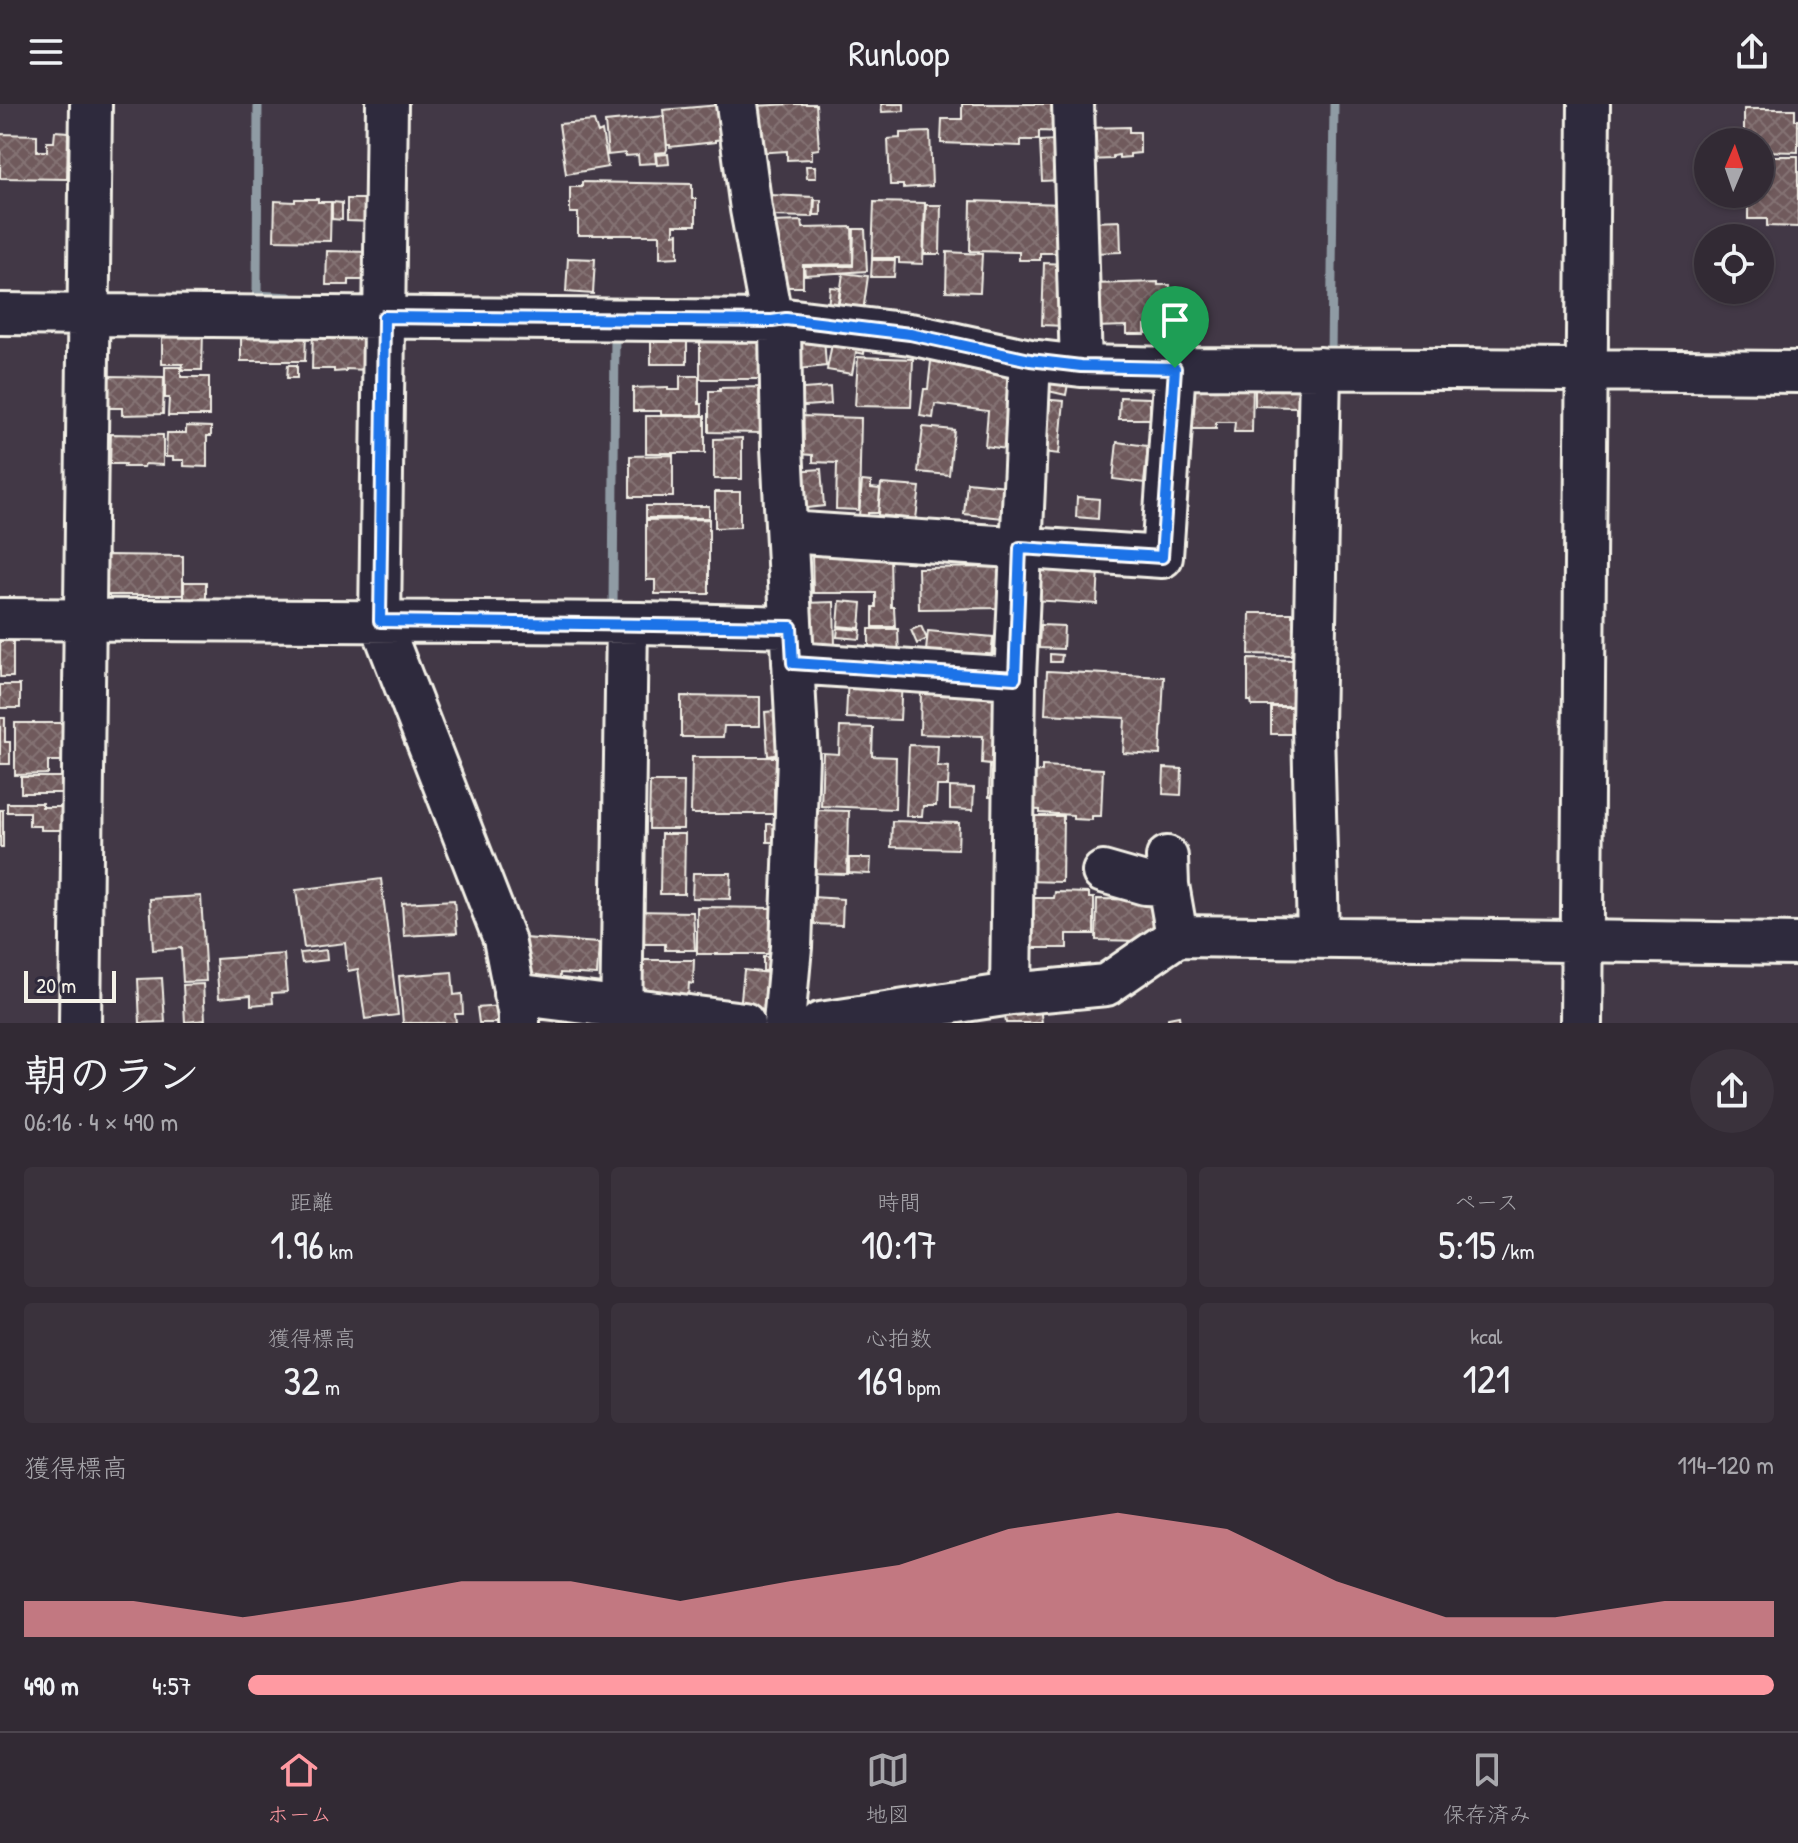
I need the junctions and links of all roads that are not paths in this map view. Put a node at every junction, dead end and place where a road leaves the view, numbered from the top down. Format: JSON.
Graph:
{"nodes":[{"id":1,"x":91,"y":104,"type":"edge"},
{"id":2,"x":387,"y":104,"type":"edge"},
{"id":3,"x":737,"y":104,"type":"edge"},
{"id":4,"x":1073,"y":104,"type":"edge"},
{"id":5,"x":1589,"y":104,"type":"edge"},
{"id":6,"x":0,"y":314,"type":"edge"},
{"id":7,"x":88,"y":315,"type":"junction"},
{"id":8,"x":384,"y":317,"type":"junction"},
{"id":9,"x":772,"y":321,"type":"junction"},
{"id":10,"x":1030,"y":360,"type":"junction"},
{"id":11,"x":1081,"y":366,"type":"junction"},
{"id":12,"x":1175,"y":368,"type":"junction"},
{"id":13,"x":1320,"y":368,"type":"junction"},
{"id":14,"x":1587,"y":370,"type":"junction"},
{"id":15,"x":1798,"y":372,"type":"edge"},
{"id":16,"x":787,"y":532,"type":"junction"},
{"id":17,"x":1020,"y":548,"type":"junction"},
{"id":18,"x":0,"y":619,"type":"edge"},
{"id":19,"x":85,"y":619,"type":"junction"},
{"id":20,"x":380,"y":621,"type":"junction"},
{"id":21,"x":627,"y":623,"type":"junction"},
{"id":22,"x":792,"y":645,"type":"junction"},
{"id":23,"x":1015,"y":678,"type":"junction"},
{"id":24,"x":1103,"y":872,"type":"dead end"},
{"id":25,"x":1177,"y":936,"type":"junction"},
{"id":26,"x":1318,"y":937,"type":"junction"},
{"id":27,"x":1582,"y":943,"type":"junction"},
{"id":28,"x":1798,"y":944,"type":"edge"},
{"id":29,"x":1011,"y":994,"type":"junction"},
{"id":30,"x":516,"y":1008,"type":"edge"},
{"id":31,"x":621,"y":1015,"type":"edge"},
{"id":32,"x":80,"y":1023,"type":"edge"},
{"id":33,"x":744,"y":1023,"type":"edge"},
{"id":34,"x":784,"y":1023,"type":"edge"},
{"id":35,"x":820,"y":1023,"type":"edge"},
{"id":36,"x":1581,"y":1023,"type":"edge"}],
"edges":[{"from":1,"to":7,"type":"street"},
{"from":2,"to":8,"type":"street"},
{"from":3,"to":9,"type":"street"},
{"from":4,"to":11,"type":"street"},
{"from":5,"to":14,"type":"street"},
{"from":6,"to":7,"type":"street"},
{"from":7,"to":8,"type":"street"},
{"from":7,"to":19,"type":"street"},
{"from":8,"to":9,"type":"street"},
{"from":8,"to":20,"type":"street"},
{"from":9,"to":10,"type":"street"},
{"from":9,"to":16,"type":"street"},
{"from":10,"to":11,"type":"street"},
{"from":10,"to":17,"type":"street"},
{"from":11,"to":12,"type":"street"},
{"from":12,"to":13,"type":"street"},
{"from":12,"to":17,"type":"street"},
{"from":13,"to":14,"type":"street"},
{"from":13,"to":26,"type":"street"},
{"from":14,"to":15,"type":"street"},
{"from":14,"to":27,"type":"street"},
{"from":16,"to":17,"type":"street"},
{"from":16,"to":22,"type":"street"},
{"from":17,"to":23,"type":"street"},
{"from":18,"to":19,"type":"street"},
{"from":19,"to":20,"type":"street"},
{"from":19,"to":32,"type":"street"},
{"from":20,"to":21,"type":"street"},
{"from":20,"to":30,"type":"street"},
{"from":21,"to":22,"type":"street"},
{"from":21,"to":31,"type":"street"},
{"from":22,"to":23,"type":"street"},
{"from":22,"to":34,"type":"street"},
{"from":23,"to":29,"type":"street"},
{"from":24,"to":25,"type":"street"},
{"from":25,"to":26,"type":"street"},
{"from":25,"to":29,"type":"street"},
{"from":26,"to":27,"type":"street"},
{"from":27,"to":28,"type":"street"},
{"from":27,"to":36,"type":"street"},
{"from":29,"to":35,"type":"street"},
{"from":30,"to":31,"type":"street"},
{"from":31,"to":33,"type":"street"}]}
